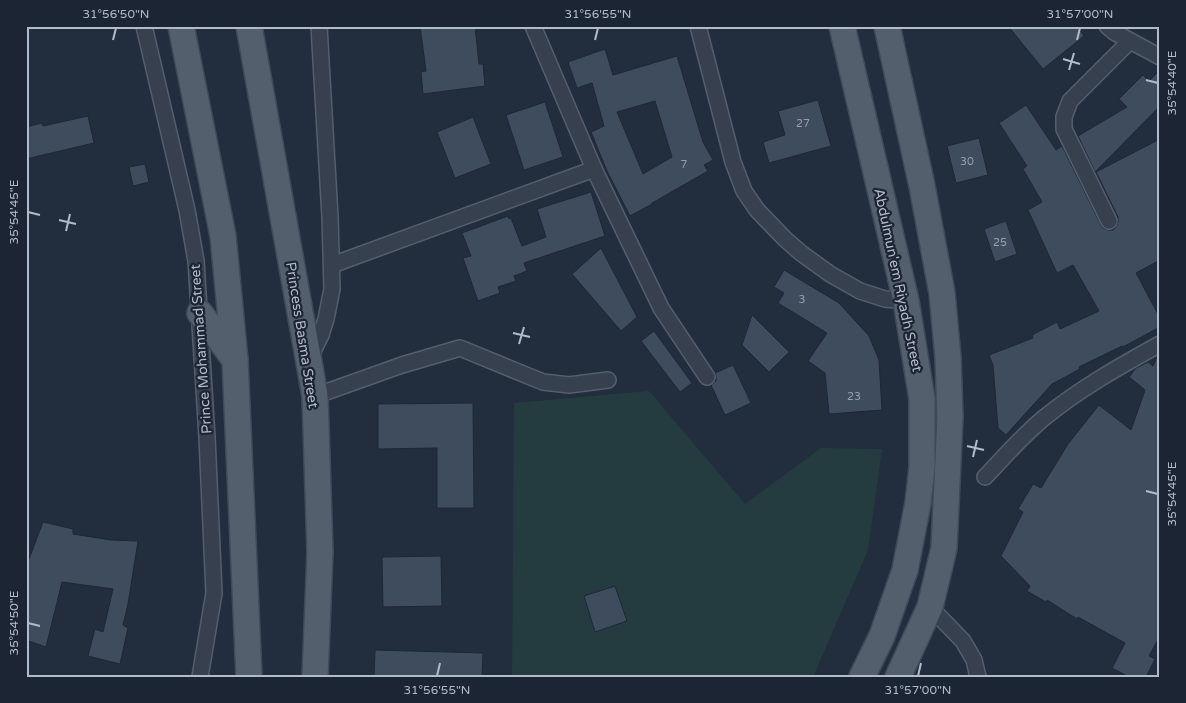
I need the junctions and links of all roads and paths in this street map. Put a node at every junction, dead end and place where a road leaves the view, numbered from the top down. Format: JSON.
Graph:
{"nodes":[{"id":1,"x":144,"y":26,"type":"edge"},
{"id":2,"x":181,"y":26,"type":"edge"},
{"id":3,"x":249,"y":26,"type":"edge"},
{"id":4,"x":319,"y":26,"type":"edge"},
{"id":5,"x":533,"y":26,"type":"edge"},
{"id":6,"x":698,"y":26,"type":"edge"},
{"id":7,"x":842,"y":26,"type":"edge"},
{"id":8,"x":887,"y":26,"type":"edge"},
{"id":9,"x":1107,"y":26,"type":"edge"},
{"id":10,"x":1130,"y":41,"type":"junction"},
{"id":11,"x":1160,"y":57,"type":"edge"},
{"id":12,"x":594,"y":169,"type":"junction"},
{"id":13,"x":1109,"y":221,"type":"dead end"},
{"id":14,"x":332,"y":264,"type":"junction"},
{"id":15,"x":906,"y":301,"type":"junction"},
{"id":16,"x":200,"y":313,"type":"junction"},
{"id":17,"x":1160,"y":344,"type":"edge"},
{"id":18,"x":235,"y":360,"type":"junction"},
{"id":19,"x":308,"y":360,"type":"junction"},
{"id":20,"x":707,"y":377,"type":"dead end"},
{"id":21,"x":608,"y":380,"type":"dead end"},
{"id":22,"x":314,"y":396,"type":"junction"},
{"id":23,"x":985,"y":478,"type":"dead end"},
{"id":24,"x":930,"y":607,"type":"junction"},
{"id":25,"x":200,"y":677,"type":"edge"},
{"id":26,"x":249,"y":677,"type":"edge"},
{"id":27,"x":315,"y":677,"type":"edge"},
{"id":28,"x":862,"y":677,"type":"edge"},
{"id":29,"x":898,"y":677,"type":"edge"},
{"id":30,"x":978,"y":677,"type":"edge"}],
"edges":[{"from":1,"to":16,"type":"street","name":"Prince Mohammad Street"},
{"from":2,"to":18,"type":"main road"},
{"from":3,"to":19,"type":"main road","name":"Princess Basma Street"},
{"from":4,"to":14,"type":"street"},
{"from":5,"to":12,"type":"street"},
{"from":6,"to":15,"type":"street"},
{"from":7,"to":15,"type":"main road","name":"Abdulmun'em Riyadh Street"},
{"from":8,"to":24,"type":"main road"},
{"from":9,"to":10,"type":"street"},
{"from":10,"to":11,"type":"street"},
{"from":10,"to":13,"type":"street"},
{"from":12,"to":14,"type":"street"},
{"from":12,"to":20,"type":"street"},
{"from":14,"to":19,"type":"street"},
{"from":15,"to":28,"type":"main road","name":"Abdulmun'em Riyadh Street"},
{"from":16,"to":18,"type":"main road"},
{"from":16,"to":25,"type":"street","name":"Prince Mohammad Street"},
{"from":17,"to":23,"type":"street"},
{"from":18,"to":26,"type":"main road"},
{"from":19,"to":22,"type":"main road","name":"Princess Basma Street"},
{"from":21,"to":22,"type":"street"},
{"from":22,"to":27,"type":"main road","name":"Princess Basma Street"},
{"from":24,"to":29,"type":"main road"},
{"from":24,"to":30,"type":"street"}]}
